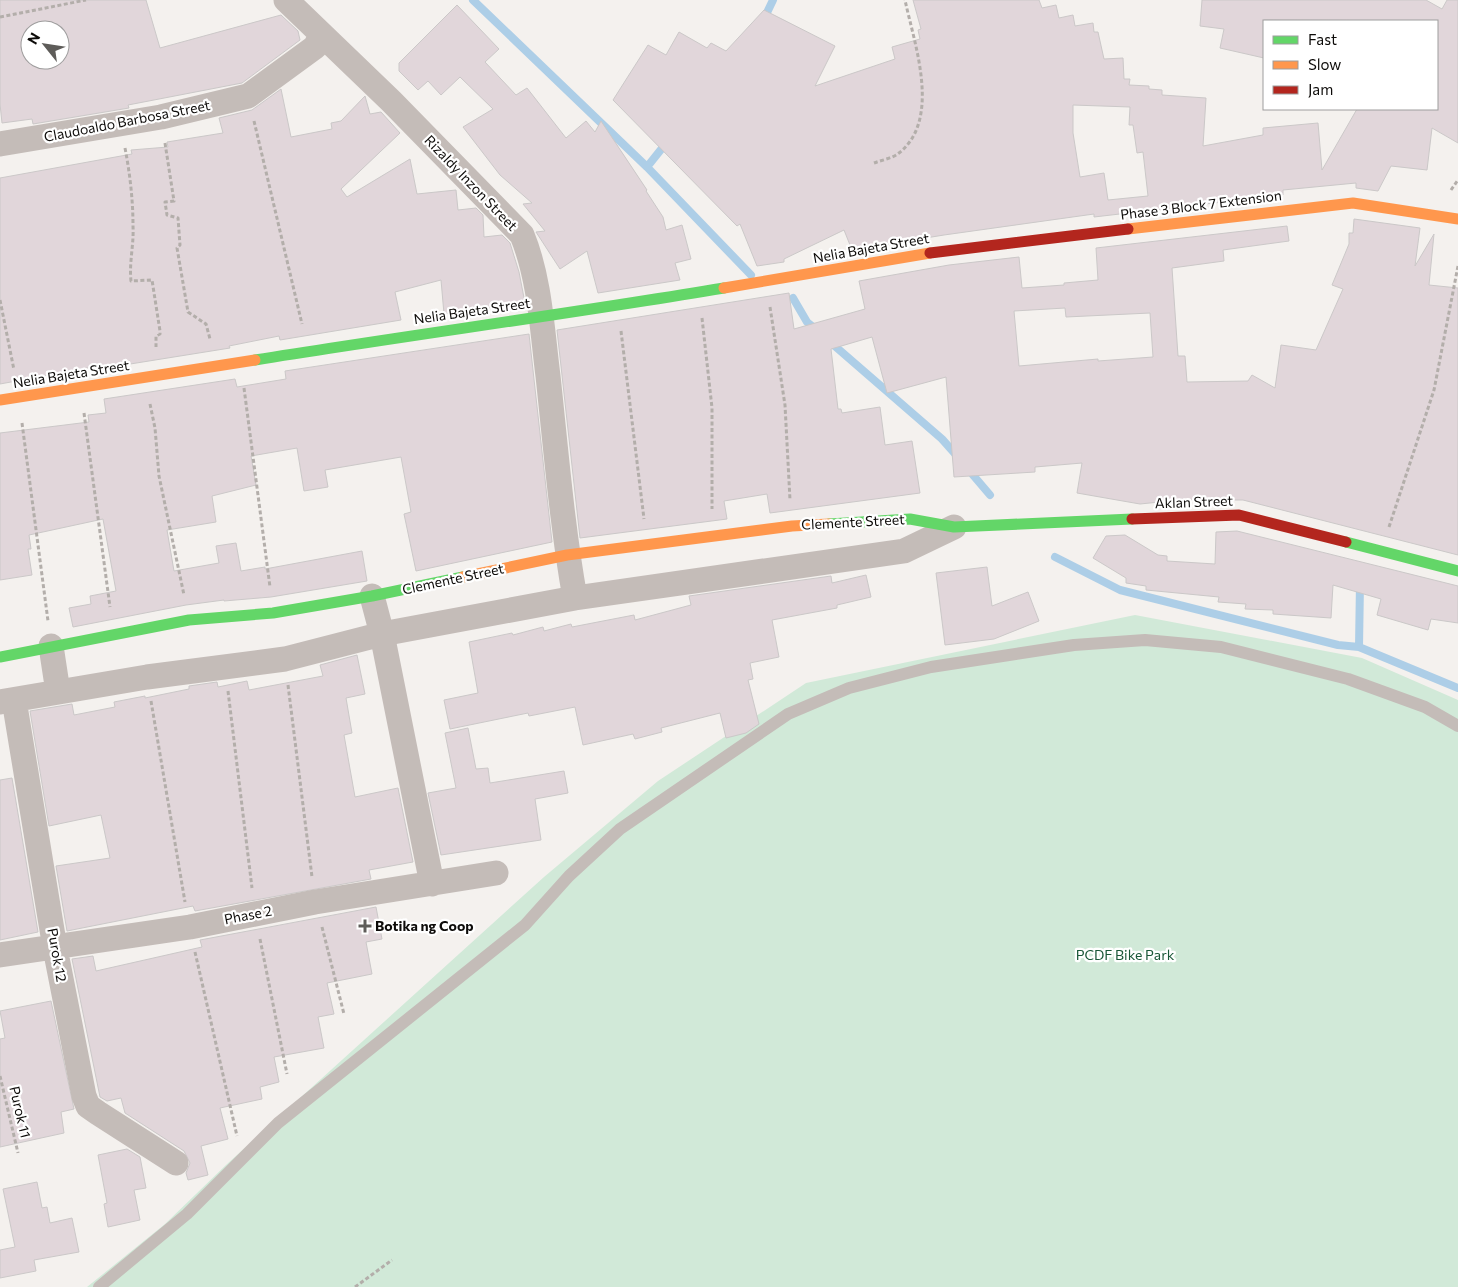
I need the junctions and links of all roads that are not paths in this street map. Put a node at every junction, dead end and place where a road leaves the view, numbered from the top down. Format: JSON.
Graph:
{"nodes":[{"id":1,"x":286,"y":0,"type":"edge"},
{"id":2,"x":327,"y":40,"type":"junction"},
{"id":3,"x":0,"y":144,"type":"edge"},
{"id":4,"x":1458,"y":220,"type":"edge"},
{"id":5,"x":947,"y":250,"type":"joint"},
{"id":6,"x":540,"y":316,"type":"junction"},
{"id":7,"x":0,"y":400,"type":"edge"},
{"id":8,"x":954,"y":527,"type":"junction"},
{"id":9,"x":567,"y":555,"type":"junction"},
{"id":10,"x":1458,"y":571,"type":"edge"},
{"id":11,"x":372,"y":596,"type":"junction"},
{"id":12,"x":575,"y":598,"type":"junction"},
{"id":13,"x":382,"y":634,"type":"junction"},
{"id":14,"x":51,"y":646,"type":"junction"},
{"id":15,"x":0,"y":657,"type":"edge"},
{"id":16,"x":58,"y":692,"type":"junction"},
{"id":17,"x":7,"y":701,"type":"edge"},
{"id":18,"x":1458,"y":726,"type":"edge"},
{"id":19,"x":496,"y":872,"type":"dead end"},
{"id":20,"x":432,"y":884,"type":"junction"},
{"id":21,"x":55,"y":948,"type":"junction"},
{"id":22,"x":0,"y":955,"type":"edge"},
{"id":23,"x":176,"y":1163,"type":"dead end"},
{"id":24,"x":99,"y":1287,"type":"edge"}],
"edges":[{"from":1,"to":2,"type":"street","name":"Rizaldy Inzon Street"},
{"from":2,"to":3,"type":"street","name":"Claudoaldo Barbosa Street"},
{"from":2,"to":6,"type":"street","name":"Rizaldy Inzon Street"},
{"from":4,"to":5,"type":"street","name":"Phase 3 Block 7 Extension"},
{"from":5,"to":6,"type":"street","name":"Nelia Bajeta Street"},
{"from":6,"to":7,"type":"street","name":"Nelia Bajeta Street"},
{"from":6,"to":9,"type":"street","name":"Rizaldy Inzon Street"},
{"from":8,"to":9,"type":"street","name":"Clemente Street"},
{"from":8,"to":10,"type":"street","name":"Aklan Street"},
{"from":8,"to":12,"type":"street"},
{"from":9,"to":11,"type":"street","name":"Clemente Street"},
{"from":9,"to":12,"type":"street","name":"Rizaldy Inzon Street"},
{"from":11,"to":13,"type":"street"},
{"from":11,"to":14,"type":"street","name":"Clemente Street"},
{"from":12,"to":13,"type":"street"},
{"from":13,"to":16,"type":"street"},
{"from":13,"to":20,"type":"street"},
{"from":14,"to":15,"type":"street","name":"Clemente Street"},
{"from":14,"to":16,"type":"street"},
{"from":16,"to":17,"type":"street"},
{"from":17,"to":21,"type":"street","name":"Purok 12"},
{"from":18,"to":24,"type":"lane"},
{"from":19,"to":20,"type":"street","name":"Phase 2"},
{"from":20,"to":21,"type":"street","name":"Phase 2"},
{"from":21,"to":22,"type":"street","name":"Phase 2"},
{"from":21,"to":23,"type":"street","name":"Purok 12"}]}
